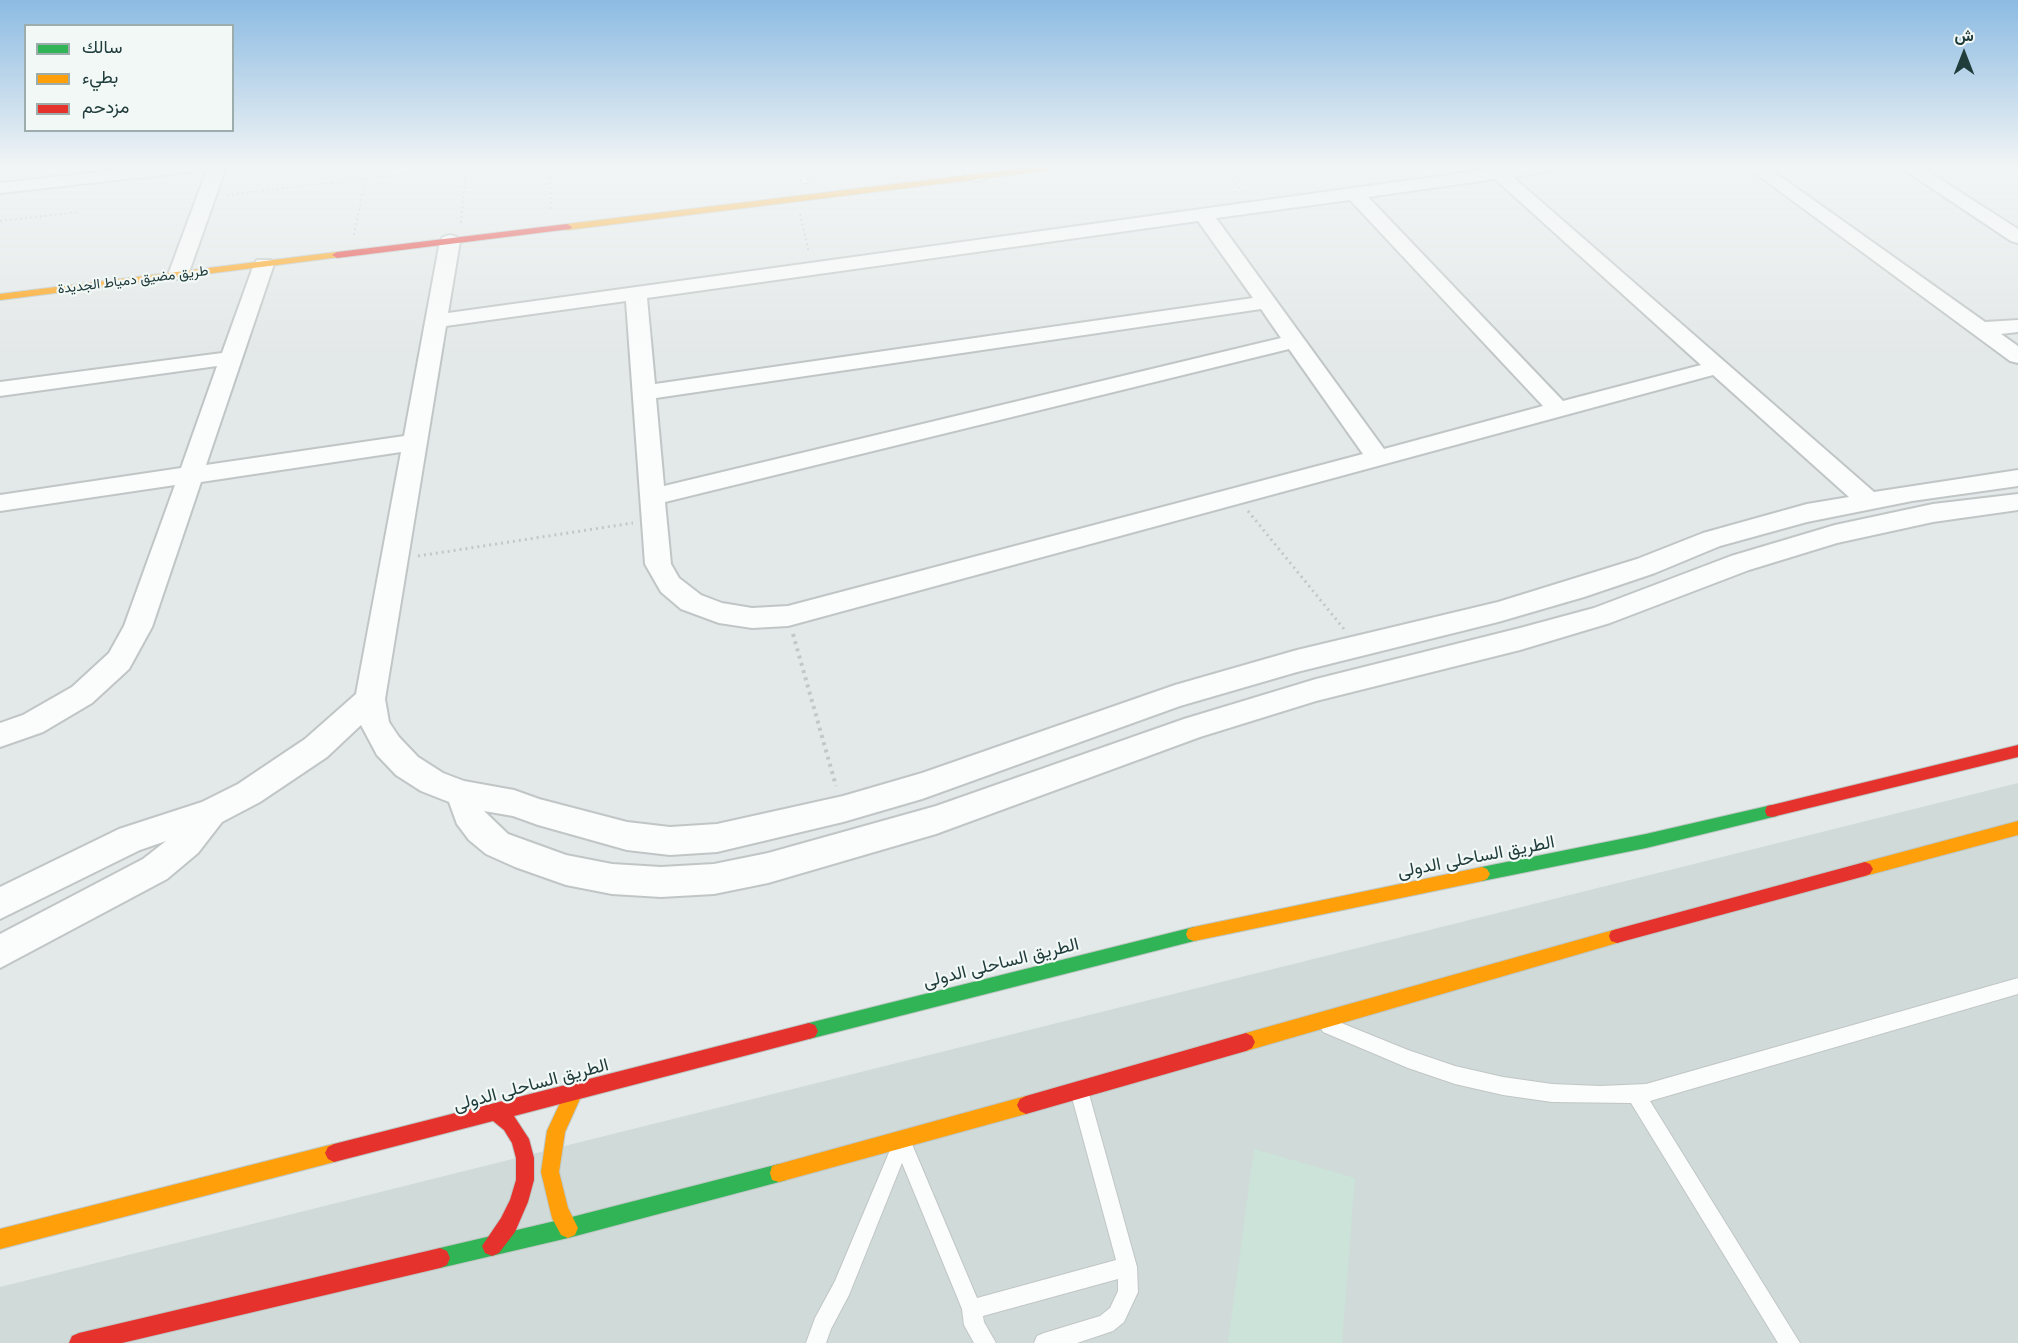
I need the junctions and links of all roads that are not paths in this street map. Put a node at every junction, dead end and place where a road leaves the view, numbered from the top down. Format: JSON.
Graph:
{"nodes":[{"id":1,"x":194,"y":230,"type":"edge"},
{"id":2,"x":478,"y":230,"type":"edge"},
{"id":3,"x":1090,"y":230,"type":"edge"},
{"id":4,"x":1214,"y":230,"type":"edge"},
{"id":5,"x":1389,"y":230,"type":"edge"},
{"id":6,"x":1562,"y":230,"type":"edge"},
{"id":7,"x":1844,"y":230,"type":"edge"},
{"id":8,"x":455,"y":232,"type":"junction"},
{"id":9,"x":182,"y":261,"type":"junction"},
{"id":10,"x":264,"y":264,"type":"junction"},
{"id":11,"x":636,"y":293,"type":"junction"},
{"id":12,"x":0,"y":297,"type":"edge"},
{"id":13,"x":1267,"y":302,"type":"junction"},
{"id":14,"x":436,"y":321,"type":"junction"},
{"id":15,"x":2018,"y":326,"type":"edge"},
{"id":16,"x":1982,"y":329,"type":"junction"},
{"id":17,"x":1295,"y":341,"type":"junction"},
{"id":18,"x":2018,"y":356,"type":"edge"},
{"id":19,"x":231,"y":358,"type":"junction"},
{"id":20,"x":1718,"y":368,"type":"junction"},
{"id":21,"x":0,"y":389,"type":"edge"},
{"id":22,"x":644,"y":393,"type":"junction"},
{"id":23,"x":1559,"y":410,"type":"junction"},
{"id":24,"x":415,"y":442,"type":"junction"},
{"id":25,"x":1378,"y":458,"type":"junction"},
{"id":26,"x":191,"y":475,"type":"junction"},
{"id":27,"x":2018,"y":478,"type":"edge"},
{"id":28,"x":1869,"y":501,"type":"junction"},
{"id":29,"x":2018,"y":502,"type":"edge"},
{"id":30,"x":0,"y":503,"type":"edge"},
{"id":31,"x":653,"y":508,"type":"junction"},
{"id":32,"x":370,"y":699,"type":"junction"},
{"id":33,"x":0,"y":735,"type":"edge"},
{"id":34,"x":2018,"y":751,"type":"edge"},
{"id":35,"x":462,"y":794,"type":"junction"},
{"id":36,"x":211,"y":812,"type":"junction"},
{"id":37,"x":2018,"y":828,"type":"edge"},
{"id":38,"x":0,"y":904,"type":"edge"},
{"id":39,"x":0,"y":952,"type":"edge"},
{"id":40,"x":2018,"y":986,"type":"edge"},
{"id":41,"x":1319,"y":1021,"type":"junction"},
{"id":42,"x":1078,"y":1089,"type":"junction"},
{"id":43,"x":574,"y":1092,"type":"junction"},
{"id":44,"x":1635,"y":1093,"type":"junction"},
{"id":45,"x":496,"y":1112,"type":"junction"},
{"id":46,"x":902,"y":1141,"type":"junction"},
{"id":47,"x":568,"y":1228,"type":"junction"},
{"id":48,"x":0,"y":1239,"type":"edge"},
{"id":49,"x":492,"y":1246,"type":"junction"},
{"id":50,"x":1127,"y":1266,"type":"junction"},
{"id":51,"x":972,"y":1309,"type":"junction"},
{"id":52,"x":79,"y":1343,"type":"edge"},
{"id":53,"x":816,"y":1343,"type":"edge"},
{"id":54,"x":986,"y":1343,"type":"edge"},
{"id":55,"x":1044,"y":1343,"type":"edge"},
{"id":56,"x":1790,"y":1343,"type":"edge"}],
"edges":[{"from":1,"to":9,"type":"street"},
{"from":2,"to":8,"type":"main road","name":"طريق مضيق دمياط الجديدة"},
{"from":3,"to":11,"type":"street"},
{"from":4,"to":13,"type":"street"},
{"from":5,"to":23,"type":"street"},
{"from":6,"to":20,"type":"street"},
{"from":7,"to":16,"type":"street"},
{"from":8,"to":10,"type":"main road","name":"طريق مضيق دمياط الجديدة"},
{"from":8,"to":14,"type":"street"},
{"from":9,"to":10,"type":"main road","name":"طريق مضيق دمياط الجديدة"},
{"from":9,"to":12,"type":"main road","name":"طريق مضيق دمياط الجديدة"},
{"from":10,"to":19,"type":"street"},
{"from":11,"to":14,"type":"street"},
{"from":11,"to":22,"type":"street"},
{"from":13,"to":17,"type":"street"},
{"from":13,"to":22,"type":"street"},
{"from":14,"to":24,"type":"street"},
{"from":15,"to":16,"type":"street"},
{"from":16,"to":18,"type":"street"},
{"from":17,"to":25,"type":"street"},
{"from":17,"to":31,"type":"street"},
{"from":19,"to":21,"type":"street"},
{"from":19,"to":26,"type":"street"},
{"from":20,"to":23,"type":"street"},
{"from":20,"to":28,"type":"street"},
{"from":22,"to":31,"type":"street"},
{"from":23,"to":25,"type":"street"},
{"from":24,"to":26,"type":"street"},
{"from":24,"to":32,"type":"street"},
{"from":25,"to":31,"type":"street"},
{"from":26,"to":30,"type":"street"},
{"from":26,"to":33,"type":"street"},
{"from":27,"to":28,"type":"street"},
{"from":28,"to":35,"type":"street"},
{"from":29,"to":35,"type":"street"},
{"from":32,"to":35,"type":"street"},
{"from":32,"to":36,"type":"street"},
{"from":34,"to":43,"type":"main road","name":"الطريق الساحلى الدولى"},
{"from":36,"to":38,"type":"street"},
{"from":36,"to":39,"type":"street"},
{"from":37,"to":41,"type":"main road"},
{"from":40,"to":44,"type":"lane"},
{"from":41,"to":42,"type":"main road"},
{"from":41,"to":44,"type":"lane"},
{"from":42,"to":46,"type":"main road"},
{"from":42,"to":50,"type":"lane"},
{"from":43,"to":45,"type":"main road","name":"الطريق الساحلى الدولى"},
{"from":43,"to":47,"type":"main road"},
{"from":44,"to":56,"type":"lane"},
{"from":45,"to":48,"type":"main road","name":"الطريق الساحلى الدولى"},
{"from":45,"to":49,"type":"main road"},
{"from":46,"to":47,"type":"main road"},
{"from":46,"to":51,"type":"lane"},
{"from":46,"to":53,"type":"lane"},
{"from":47,"to":49,"type":"main road"},
{"from":49,"to":52,"type":"main road"},
{"from":50,"to":51,"type":"lane"},
{"from":50,"to":55,"type":"lane"},
{"from":51,"to":54,"type":"lane"}]}
